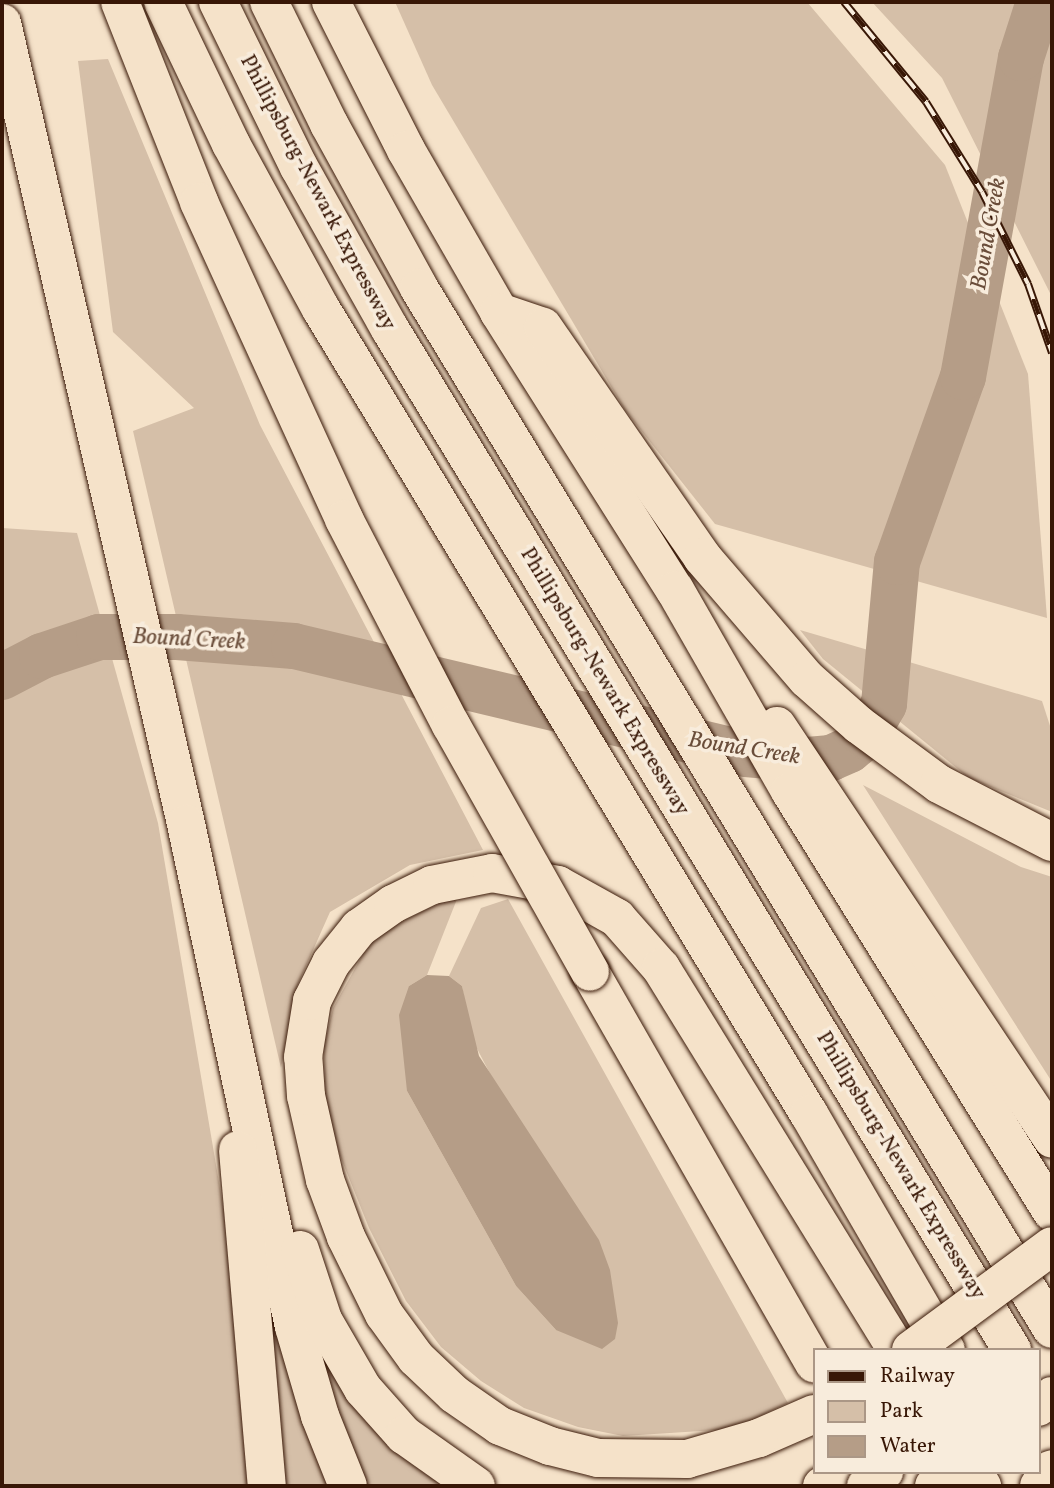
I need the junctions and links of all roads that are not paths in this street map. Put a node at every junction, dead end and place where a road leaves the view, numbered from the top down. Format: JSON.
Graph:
{"nodes":[{"id":1,"x":120,"y":2,"type":"edge"},
{"id":2,"x":163,"y":2,"type":"edge"},
{"id":3,"x":218,"y":2,"type":"edge"},
{"id":4,"x":269,"y":2,"type":"edge"},
{"id":5,"x":331,"y":2,"type":"edge"},
{"id":6,"x":2,"y":23,"type":"edge"},
{"id":7,"x":499,"y":312,"type":"junction"},
{"id":8,"x":675,"y":590,"type":"junction"},
{"id":9,"x":1052,"y":842,"type":"edge"},
{"id":10,"x":230,"y":1023,"type":"junction"},
{"id":11,"x":1052,"y":1139,"type":"edge"},
{"id":12,"x":262,"y":1175,"type":"junction"},
{"id":13,"x":1052,"y":1212,"type":"edge"},
{"id":14,"x":1052,"y":1246,"type":"edge"},
{"id":15,"x":1052,"y":1329,"type":"edge"},
{"id":16,"x":896,"y":1348,"type":"edge"},
{"id":17,"x":914,"y":1348,"type":"edge"},
{"id":18,"x":945,"y":1348,"type":"edge"},
{"id":19,"x":1011,"y":1348,"type":"edge"},
{"id":20,"x":813,"y":1361,"type":"edge"},
{"id":21,"x":1040,"y":1396,"type":"edge"},
{"id":22,"x":813,"y":1414,"type":"edge"},
{"id":23,"x":1052,"y":1416,"type":"edge"},
{"id":24,"x":1052,"y":1469,"type":"edge"},
{"id":25,"x":845,"y":1474,"type":"edge"},
{"id":26,"x":881,"y":1474,"type":"edge"},
{"id":27,"x":950,"y":1474,"type":"edge"},
{"id":28,"x":267,"y":1486,"type":"edge"},
{"id":29,"x":348,"y":1486,"type":"edge"},
{"id":30,"x":476,"y":1486,"type":"edge"},
{"id":31,"x":822,"y":1486,"type":"edge"},
{"id":32,"x":866,"y":1486,"type":"edge"},
{"id":33,"x":934,"y":1486,"type":"edge"},
{"id":34,"x":1038,"y":1486,"type":"edge"}],
"edges":[{"from":1,"to":20,"type":"highway","bridge":true},
{"from":2,"to":18,"type":"highway"},
{"from":3,"to":19,"type":"highway","name":"Phillipsburg-Newark Expressway"},
{"from":4,"to":15,"type":"highway","name":"Phillipsburg-Newark Expressway"},
{"from":5,"to":7,"type":"highway"},
{"from":6,"to":10,"type":"highway"},
{"from":7,"to":8,"type":"highway"},
{"from":7,"to":9,"type":"highway"},
{"from":8,"to":11,"type":"highway"},
{"from":8,"to":13,"type":"highway"},
{"from":10,"to":12,"type":"highway"},
{"from":10,"to":28,"type":"highway"},
{"from":12,"to":29,"type":"highway"},
{"from":12,"to":30,"type":"highway"},
{"from":14,"to":17,"type":"highway","bridge":true},
{"from":16,"to":22,"type":"highway"},
{"from":21,"to":23,"type":"highway"},
{"from":24,"to":34,"type":"highway"},
{"from":25,"to":31,"type":"highway"},
{"from":26,"to":32,"type":"highway","bridge":true},
{"from":27,"to":33,"type":"highway"}]}
